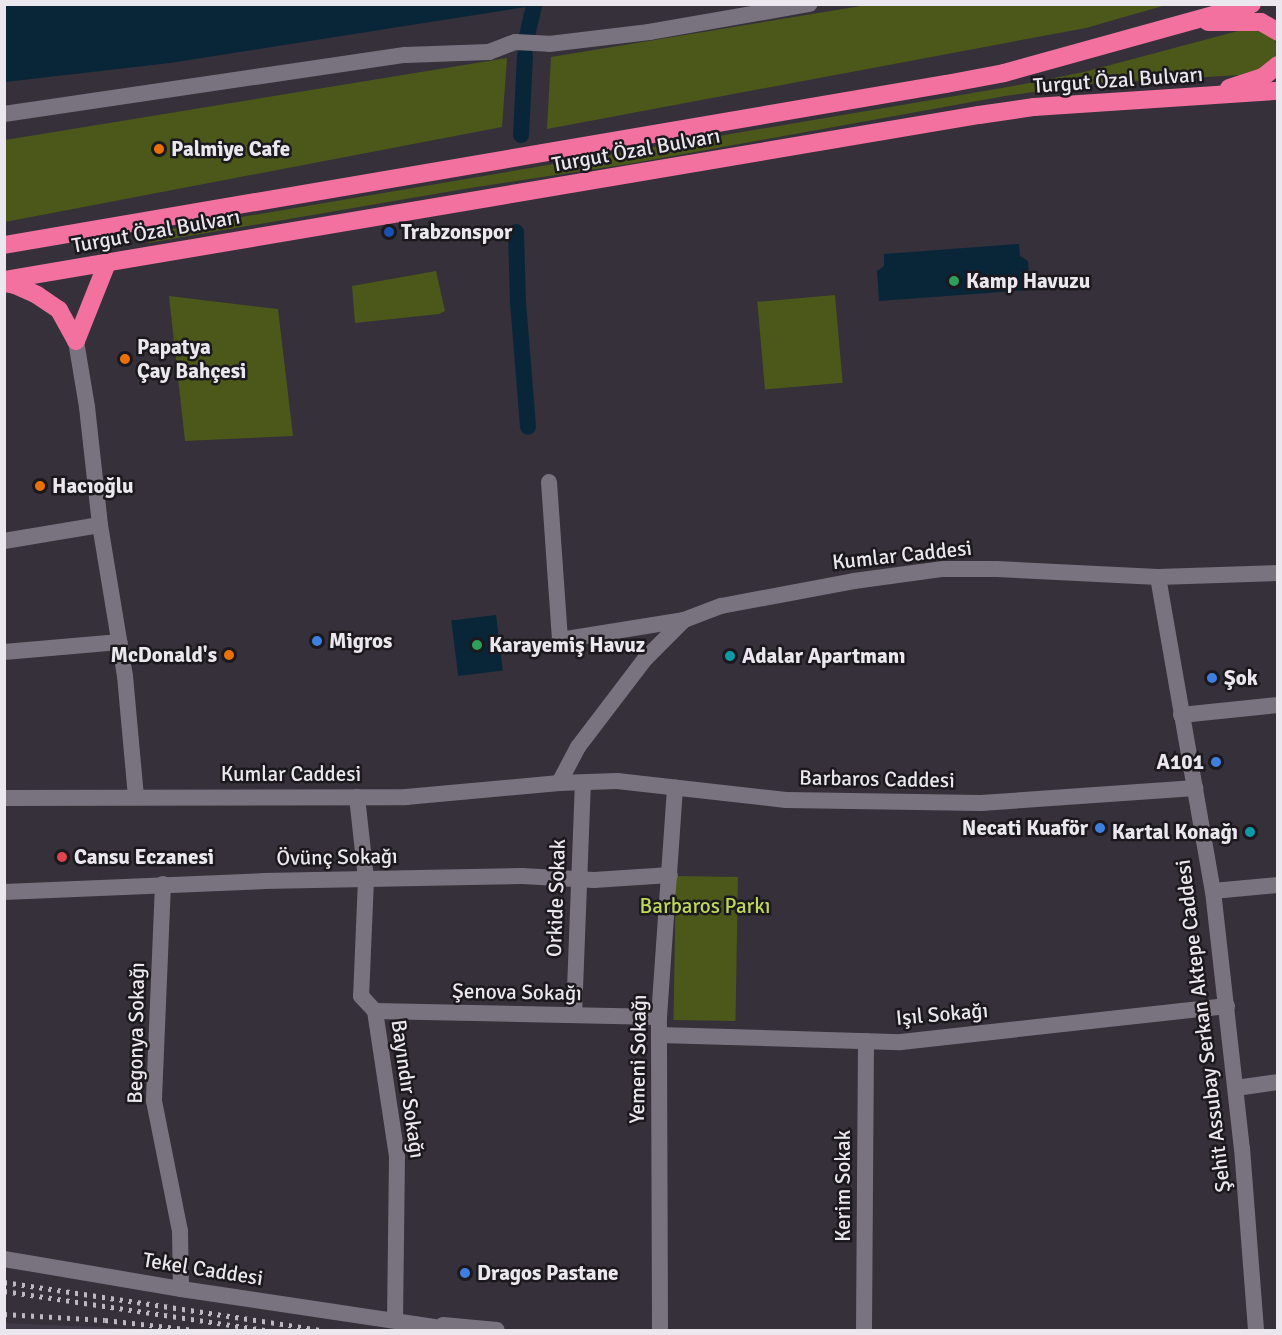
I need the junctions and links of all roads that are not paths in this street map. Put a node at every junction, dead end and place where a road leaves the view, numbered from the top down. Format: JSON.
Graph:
{"nodes":[{"id":1,"x":810,"y":4,"type":"edge"},
{"id":2,"x":1252,"y":4,"type":"edge"},
{"id":3,"x":1182,"y":22,"type":"junction"},
{"id":4,"x":1278,"y":32,"type":"edge"},
{"id":5,"x":1278,"y":65,"type":"edge"},
{"id":6,"x":1278,"y":91,"type":"edge"},
{"id":7,"x":1202,"y":97,"type":"junction"},
{"id":8,"x":4,"y":114,"type":"edge"},
{"id":9,"x":4,"y":245,"type":"edge"},
{"id":10,"x":107,"y":263,"type":"junction"},
{"id":11,"x":4,"y":282,"type":"edge"},
{"id":12,"x":76,"y":341,"type":"junction"},
{"id":13,"x":549,"y":482,"type":"dead end"},
{"id":14,"x":100,"y":525,"type":"junction"},
{"id":15,"x":4,"y":540,"type":"edge"},
{"id":16,"x":1278,"y":573,"type":"edge"},
{"id":17,"x":1158,"y":577,"type":"junction"},
{"id":18,"x":684,"y":620,"type":"junction"},
{"id":19,"x":120,"y":642,"type":"junction"},
{"id":20,"x":4,"y":652,"type":"edge"},
{"id":21,"x":1278,"y":705,"type":"edge"},
{"id":22,"x":1180,"y":715,"type":"junction"},
{"id":23,"x":559,"y":783,"type":"junction"},
{"id":24,"x":582,"y":783,"type":"junction"},
{"id":25,"x":675,"y":788,"type":"junction"},
{"id":26,"x":1195,"y":788,"type":"junction"},
{"id":27,"x":136,"y":796,"type":"junction"},
{"id":28,"x":357,"y":797,"type":"junction"},
{"id":29,"x":4,"y":798,"type":"edge"},
{"id":30,"x":670,"y":875,"type":"junction"},
{"id":31,"x":366,"y":879,"type":"junction"},
{"id":32,"x":579,"y":879,"type":"junction"},
{"id":33,"x":163,"y":884,"type":"junction"},
{"id":34,"x":1278,"y":885,"type":"edge"},
{"id":35,"x":1213,"y":891,"type":"junction"},
{"id":36,"x":4,"y":892,"type":"edge"},
{"id":37,"x":1227,"y":1006,"type":"junction"},
{"id":38,"x":375,"y":1011,"type":"junction"},
{"id":39,"x":574,"y":1016,"type":"junction"},
{"id":40,"x":659,"y":1017,"type":"junction"},
{"id":41,"x":659,"y":1035,"type":"junction"},
{"id":42,"x":866,"y":1041,"type":"junction"},
{"id":43,"x":1278,"y":1082,"type":"edge"},
{"id":44,"x":1236,"y":1088,"type":"junction"},
{"id":45,"x":4,"y":1259,"type":"edge"},
{"id":46,"x":181,"y":1289,"type":"junction"},
{"id":47,"x":394,"y":1320,"type":"junction"},
{"id":48,"x":454,"y":1330,"type":"edge"},
{"id":49,"x":497,"y":1330,"type":"edge"},
{"id":50,"x":660,"y":1330,"type":"edge"},
{"id":51,"x":864,"y":1330,"type":"edge"},
{"id":52,"x":1256,"y":1330,"type":"edge"}],
"edges":[{"from":1,"to":8,"type":"street"},
{"from":2,"to":3,"type":"highway","name":"Turgut Özal Bulvarı"},
{"from":3,"to":4,"type":"highway"},
{"from":3,"to":9,"type":"highway","name":"Turgut Özal Bulvarı"},
{"from":5,"to":7,"type":"highway"},
{"from":6,"to":7,"type":"highway","name":"Turgut Özal Bulvarı"},
{"from":7,"to":10,"type":"highway","name":"Turgut Özal Bulvarı"},
{"from":10,"to":11,"type":"highway","name":"Turgut Özal Bulvarı"},
{"from":10,"to":12,"type":"highway"},
{"from":11,"to":12,"type":"highway"},
{"from":12,"to":14,"type":"street"},
{"from":13,"to":18,"type":"street"},
{"from":14,"to":15,"type":"street"},
{"from":14,"to":19,"type":"street"},
{"from":16,"to":17,"type":"street","name":"Kumlar Caddesi"},
{"from":17,"to":18,"type":"street","name":"Kumlar Caddesi"},
{"from":17,"to":22,"type":"street","name":"Şehit Assubay Serkan Aktepe Caddesi"},
{"from":18,"to":23,"type":"street","name":"Kumlar Caddesi"},
{"from":19,"to":20,"type":"street"},
{"from":19,"to":27,"type":"street"},
{"from":21,"to":22,"type":"street"},
{"from":22,"to":26,"type":"street","name":"Şehit Assubay Serkan Aktepe Caddesi"},
{"from":23,"to":24,"type":"street","name":"Barbaros Caddesi"},
{"from":23,"to":28,"type":"street","name":"Kumlar Caddesi"},
{"from":24,"to":25,"type":"street","name":"Barbaros Caddesi"},
{"from":24,"to":32,"type":"street","name":"Orkide Sokak"},
{"from":25,"to":26,"type":"street","name":"Barbaros Caddesi"},
{"from":25,"to":30,"type":"street","name":"Yemeni Sokağı"},
{"from":26,"to":35,"type":"street","name":"Şehit Assubay Serkan Aktepe Caddesi"},
{"from":27,"to":28,"type":"street","name":"Kumlar Caddesi"},
{"from":27,"to":29,"type":"street","name":"Kumlar Caddesi"},
{"from":28,"to":31,"type":"street","name":"Bayındır Sokağı"},
{"from":30,"to":32,"type":"street","name":"Övünç Sokağı"},
{"from":30,"to":40,"type":"street","name":"Yemeni Sokağı"},
{"from":31,"to":32,"type":"street","name":"Övünç Sokağı"},
{"from":31,"to":33,"type":"street","name":"Övünç Sokağı"},
{"from":31,"to":38,"type":"street","name":"Bayındır Sokağı"},
{"from":32,"to":39,"type":"street","name":"Orkide Sokak"},
{"from":33,"to":36,"type":"street","name":"Övünç Sokağı"},
{"from":33,"to":46,"type":"street","name":"Begonya Sokağı"},
{"from":34,"to":35,"type":"street"},
{"from":35,"to":37,"type":"street","name":"Şehit Assubay Serkan Aktepe Caddesi"},
{"from":37,"to":42,"type":"street","name":"Işıl Sokağı"},
{"from":37,"to":44,"type":"street","name":"Şehit Assubay Serkan Aktepe Caddesi"},
{"from":38,"to":39,"type":"street","name":"Şenova Sokağı"},
{"from":38,"to":47,"type":"street","name":"Bayındır Sokağı"},
{"from":39,"to":40,"type":"street","name":"Şenova Sokağı"},
{"from":40,"to":41,"type":"street","name":"Yemeni Sokağı"},
{"from":41,"to":42,"type":"street","name":"Işıl Sokağı"},
{"from":41,"to":50,"type":"street","name":"Yemeni Sokağı"},
{"from":42,"to":51,"type":"street","name":"Kerim Sokak"},
{"from":43,"to":44,"type":"street"},
{"from":44,"to":52,"type":"street","name":"Şehit Assubay Serkan Aktepe Caddesi"},
{"from":45,"to":46,"type":"street","name":"Tekel Caddesi"},
{"from":46,"to":47,"type":"street","name":"Tekel Caddesi"},
{"from":47,"to":48,"type":"street","name":"Tekel Caddesi"},
{"from":47,"to":49,"type":"street","name":"Tekel Caddesi"}]}
